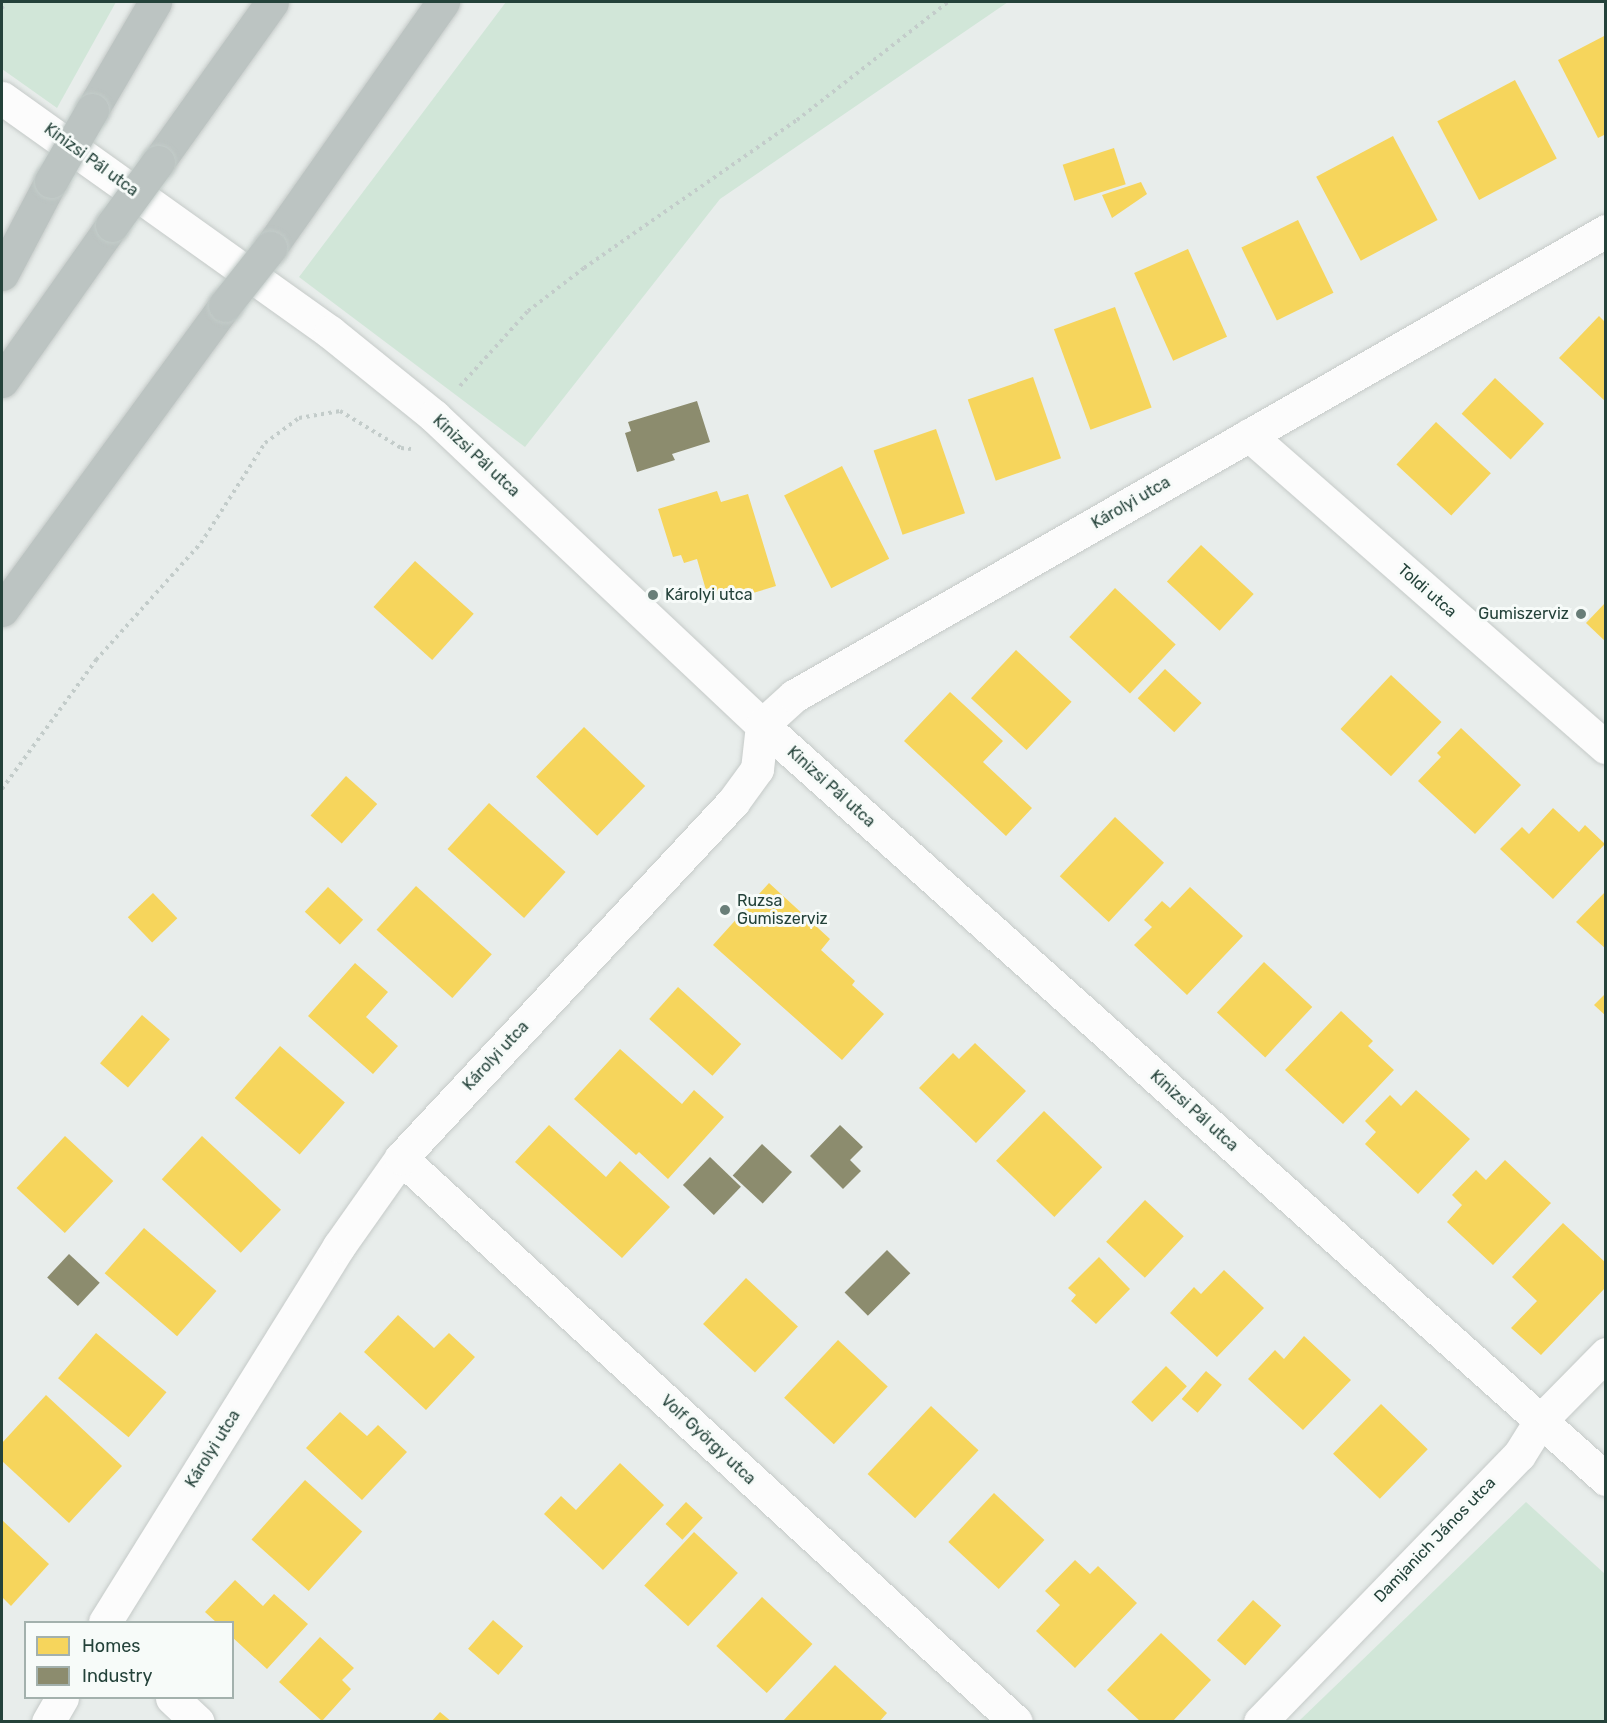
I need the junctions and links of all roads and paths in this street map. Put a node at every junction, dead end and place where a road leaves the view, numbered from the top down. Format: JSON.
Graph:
{"nodes":[{"id":1,"x":4,"y":2,"type":"edge"},
{"id":2,"x":155,"y":2,"type":"edge"},
{"id":3,"x":272,"y":2,"type":"edge"},
{"id":4,"x":443,"y":2,"type":"edge"},
{"id":5,"x":948,"y":2,"type":"edge"},
{"id":6,"x":2,"y":9,"type":"edge"},
{"id":7,"x":2,"y":98,"type":"edge"},
{"id":8,"x":1605,"y":231,"type":"edge"},
{"id":9,"x":2,"y":274,"type":"edge"},
{"id":10,"x":2,"y":381,"type":"edge"},
{"id":11,"x":443,"y":425,"type":"junction"},
{"id":12,"x":1249,"y":435,"type":"junction"},
{"id":13,"x":2,"y":610,"type":"edge"},
{"id":14,"x":762,"y":725,"type":"junction"},
{"id":15,"x":1605,"y":747,"type":"edge"},
{"id":16,"x":2,"y":789,"type":"edge"},
{"id":17,"x":401,"y":1158,"type":"junction"},
{"id":18,"x":1605,"y":1354,"type":"edge"},
{"id":19,"x":1540,"y":1421,"type":"junction"},
{"id":20,"x":1605,"y":1479,"type":"edge"},
{"id":21,"x":106,"y":1621,"type":"edge"},
{"id":22,"x":61,"y":1699,"type":"edge"},
{"id":23,"x":173,"y":1699,"type":"edge"},
{"id":24,"x":48,"y":1722,"type":"edge"},
{"id":25,"x":198,"y":1722,"type":"edge"},
{"id":26,"x":1016,"y":1722,"type":"edge"},
{"id":27,"x":1260,"y":1722,"type":"edge"}],
"edges":[{"from":1,"to":6,"type":"path"},
{"from":2,"to":9,"type":"highway","bridge":true},
{"from":3,"to":10,"type":"highway","bridge":true},
{"from":4,"to":13,"type":"highway","bridge":true},
{"from":5,"to":11,"type":"path"},
{"from":7,"to":11,"type":"street","name":"Kinizsi Pál utca"},
{"from":8,"to":12,"type":"street","name":"Károlyi utca"},
{"from":11,"to":14,"type":"street","name":"Kinizsi Pál utca"},
{"from":11,"to":16,"type":"path"},
{"from":12,"to":14,"type":"street","name":"Károlyi utca"},
{"from":12,"to":15,"type":"street","name":"Toldi utca"},
{"from":14,"to":17,"type":"street","name":"Károlyi utca"},
{"from":14,"to":19,"type":"street","name":"Kinizsi Pál utca"},
{"from":17,"to":21,"type":"street","name":"Károlyi utca"},
{"from":17,"to":26,"type":"street","name":"Volf György utca"},
{"from":18,"to":19,"type":"street","name":"Damjanich János utca"},
{"from":19,"to":20,"type":"street","name":"Kinizsi Pál utca"},
{"from":19,"to":27,"type":"street","name":"Damjanich János utca"},
{"from":22,"to":24,"type":"street"},
{"from":23,"to":25,"type":"street"}]}
